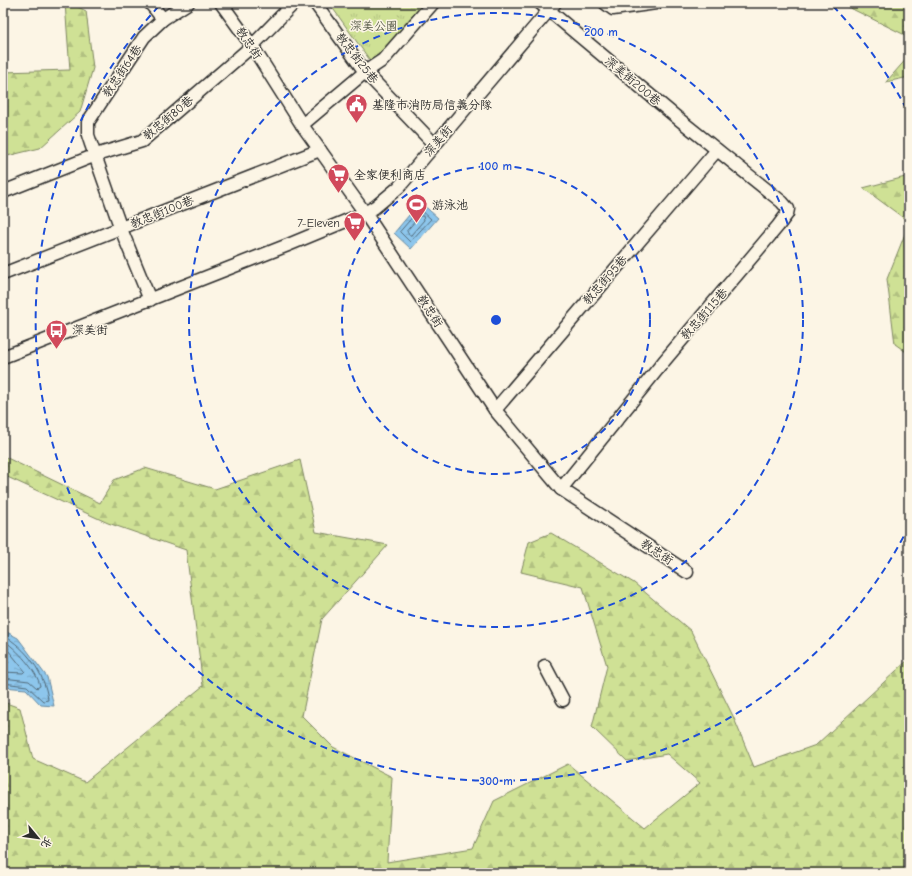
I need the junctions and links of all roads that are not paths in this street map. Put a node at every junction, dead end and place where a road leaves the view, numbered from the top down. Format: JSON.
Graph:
{"nodes":[{"id":1,"x":150,"y":3,"type":"edge"},
{"id":2,"x":188,"y":3,"type":"edge"},
{"id":3,"x":221,"y":3,"type":"edge"},
{"id":4,"x":294,"y":3,"type":"edge"},
{"id":5,"x":315,"y":3,"type":"edge"},
{"id":6,"x":433,"y":3,"type":"edge"},
{"id":7,"x":605,"y":3,"type":"edge"},
{"id":8,"x":656,"y":3,"type":"edge"},
{"id":9,"x":548,"y":6,"type":"edge"},
{"id":10,"x":163,"y":19,"type":"junction"},
{"id":11,"x":252,"y":46,"type":"junction"},
{"id":12,"x":365,"y":72,"type":"junction"},
{"id":13,"x":302,"y":125,"type":"junction"},
{"id":14,"x":435,"y":145,"type":"junction"},
{"id":15,"x":320,"y":150,"type":"junction"},
{"id":16,"x":717,"y":150,"type":"junction"},
{"id":17,"x":96,"y":155,"type":"junction"},
{"id":18,"x":3,"y":192,"type":"edge"},
{"id":19,"x":365,"y":213,"type":"junction"},
{"id":20,"x":121,"y":228,"type":"junction"},
{"id":21,"x":3,"y":274,"type":"edge"},
{"id":22,"x":150,"y":300,"type":"junction"},
{"id":23,"x":3,"y":357,"type":"edge"},
{"id":24,"x":495,"y":410,"type":"junction"},
{"id":25,"x":561,"y":489,"type":"junction"},
{"id":26,"x":687,"y":572,"type":"dead end"},
{"id":27,"x":545,"y":666,"type":"dead end"},
{"id":28,"x":563,"y":700,"type":"dead end"}],
"edges":[{"from":1,"to":10,"type":"street"},
{"from":2,"to":10,"type":"street","name":"教忠街64巷"},
{"from":3,"to":11,"type":"street","name":"教忠街"},
{"from":4,"to":11,"type":"street","name":"教忠街80巷"},
{"from":5,"to":12,"type":"street","name":"教忠街25巷"},
{"from":6,"to":12,"type":"street"},
{"from":7,"to":8,"type":"street"},
{"from":9,"to":14,"type":"street","name":"深美街"},
{"from":9,"to":16,"type":"street","name":"深美街200巷"},
{"from":10,"to":17,"type":"street","name":"教忠街64巷"},
{"from":11,"to":13,"type":"street","name":"教忠街"},
{"from":11,"to":17,"type":"street","name":"教忠街80巷"},
{"from":12,"to":13,"type":"street"},
{"from":12,"to":14,"type":"street","name":"教忠街25巷"},
{"from":13,"to":15,"type":"street","name":"教忠街"},
{"from":14,"to":19,"type":"street","name":"深美街"},
{"from":15,"to":19,"type":"street","name":"教忠街"},
{"from":15,"to":20,"type":"street","name":"教忠街100巷"},
{"from":16,"to":24,"type":"street","name":"教忠街95巷"},
{"from":16,"to":25,"type":"street","name":"教忠街115巷"},
{"from":17,"to":18,"type":"street","name":"教忠街80巷"},
{"from":17,"to":20,"type":"street","name":"教忠街64巷"},
{"from":19,"to":22,"type":"street","name":"深美街"},
{"from":19,"to":24,"type":"street","name":"教忠街"},
{"from":20,"to":21,"type":"street","name":"教忠街100巷"},
{"from":20,"to":22,"type":"street","name":"教忠街64巷"},
{"from":22,"to":23,"type":"street","name":"深美街"},
{"from":24,"to":25,"type":"street","name":"教忠街"},
{"from":25,"to":26,"type":"street","name":"教忠街"},
{"from":27,"to":28,"type":"street"}]}
